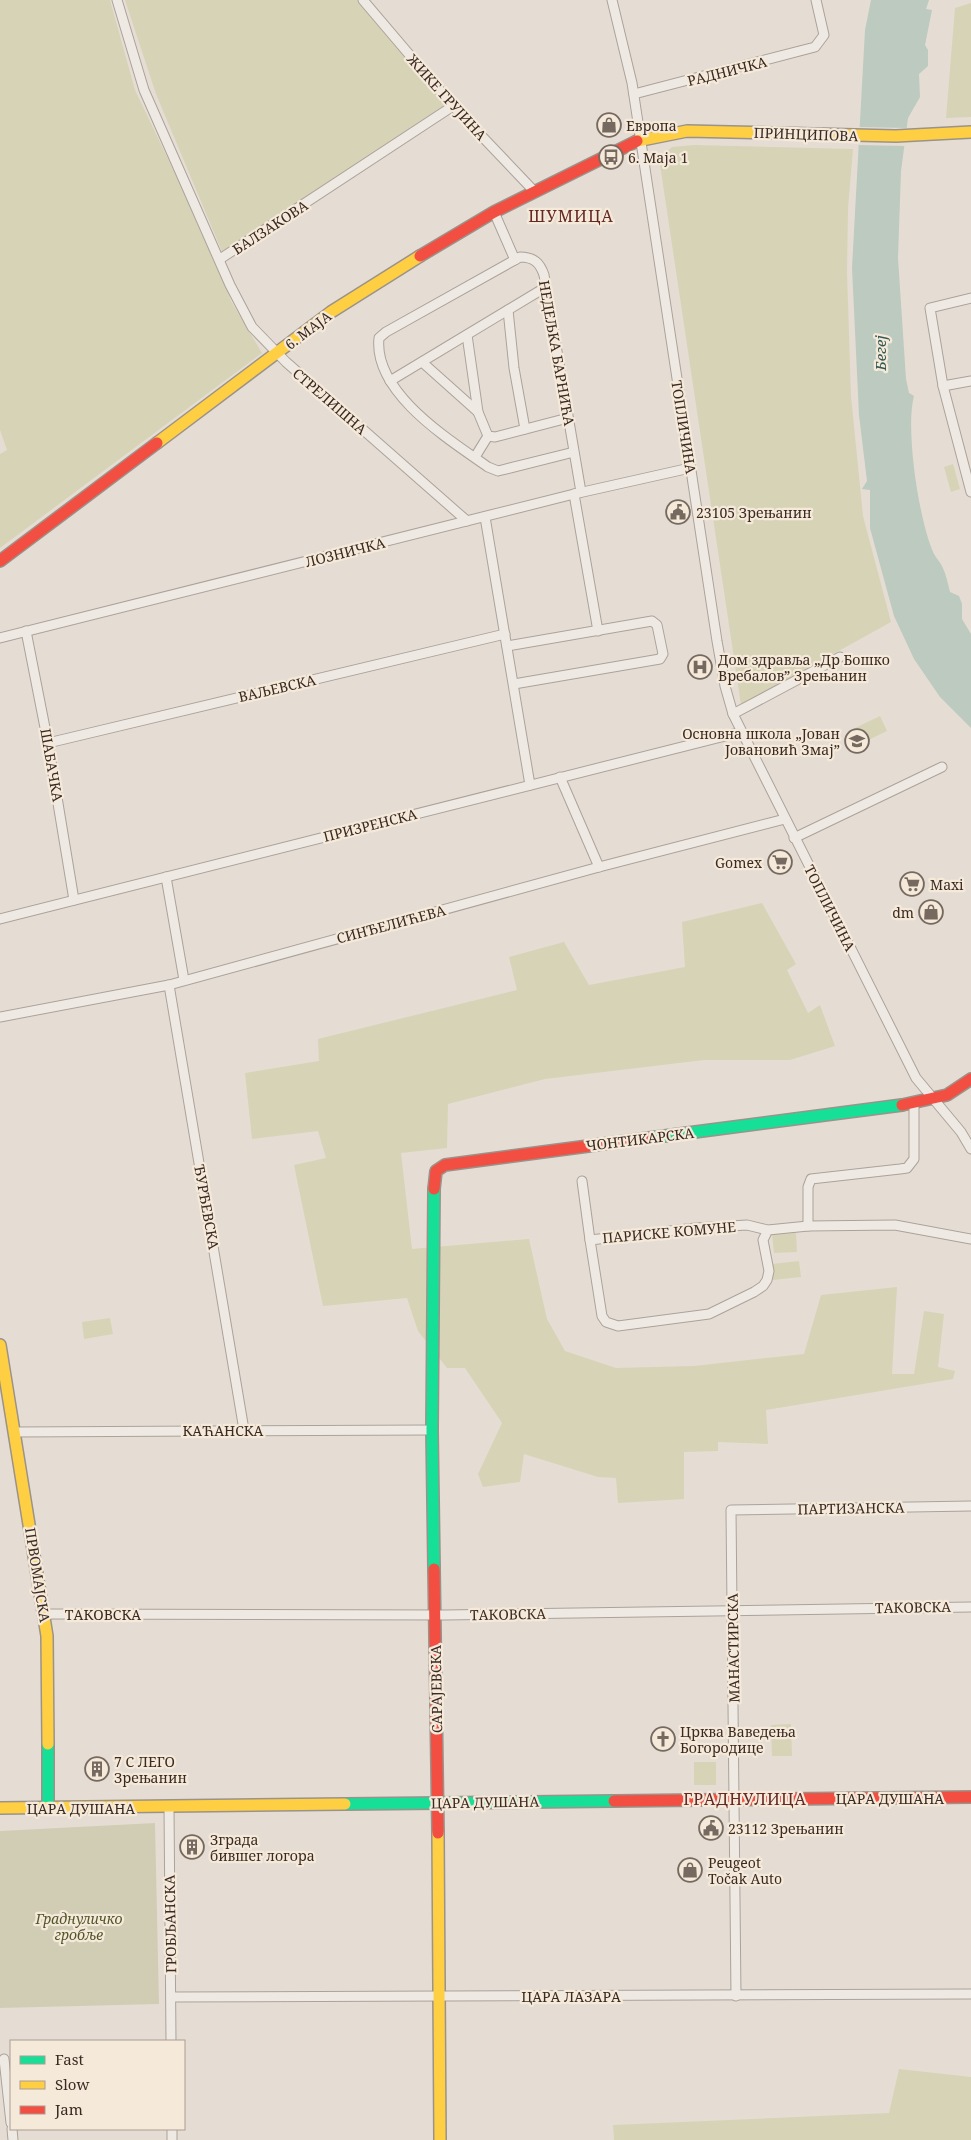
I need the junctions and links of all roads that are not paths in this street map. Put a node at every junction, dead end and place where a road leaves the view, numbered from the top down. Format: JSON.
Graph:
{"nodes":[{"id":1,"x":117,"y":0,"type":"edge"},
{"id":2,"x":363,"y":0,"type":"edge"},
{"id":3,"x":612,"y":0,"type":"edge"},
{"id":4,"x":816,"y":0,"type":"edge"},
{"id":5,"x":634,"y":94,"type":"junction"},
{"id":6,"x":453,"y":106,"type":"junction"},
{"id":7,"x":971,"y":132,"type":"edge"},
{"id":8,"x":641,"y":139,"type":"junction"},
{"id":9,"x":534,"y":191,"type":"junction"},
{"id":10,"x":494,"y":212,"type":"junction"},
{"id":11,"x":220,"y":259,"type":"junction"},
{"id":12,"x":515,"y":260,"type":"junction"},
{"id":13,"x":546,"y":287,"type":"junction"},
{"id":14,"x":971,"y":298,"type":"edge"},
{"id":15,"x":508,"y":310,"type":"junction"},
{"id":16,"x":467,"y":335,"type":"junction"},
{"id":17,"x":277,"y":354,"type":"junction"},
{"id":18,"x":422,"y":362,"type":"junction"},
{"id":19,"x":390,"y":381,"type":"junction"},
{"id":20,"x":971,"y":381,"type":"edge"},
{"id":21,"x":943,"y":386,"type":"junction"},
{"id":22,"x":478,"y":412,"type":"junction"},
{"id":23,"x":568,"y":418,"type":"junction"},
{"id":24,"x":525,"y":429,"type":"junction"},
{"id":25,"x":488,"y":436,"type":"junction"},
{"id":26,"x":574,"y":452,"type":"junction"},
{"id":27,"x":475,"y":458,"type":"junction"},
{"id":28,"x":690,"y":468,"type":"junction"},
{"id":29,"x":970,"y":488,"type":"edge"},
{"id":30,"x":577,"y":493,"type":"junction"},
{"id":31,"x":484,"y":518,"type":"junction"},
{"id":32,"x":467,"y":521,"type":"junction"},
{"id":33,"x":0,"y":561,"type":"edge"},
{"id":34,"x":26,"y":631,"type":"junction"},
{"id":35,"x":598,"y":631,"type":"junction"},
{"id":36,"x":506,"y":634,"type":"junction"},
{"id":37,"x":0,"y":638,"type":"edge"},
{"id":38,"x":507,"y":646,"type":"junction"},
{"id":39,"x":840,"y":657,"type":"dead end"},
{"id":40,"x":514,"y":684,"type":"junction"},
{"id":41,"x":733,"y":714,"type":"junction"},
{"id":42,"x":741,"y":732,"type":"junction"},
{"id":43,"x":48,"y":743,"type":"junction"},
{"id":44,"x":942,"y":767,"type":"dead end"},
{"id":45,"x":560,"y":777,"type":"junction"},
{"id":46,"x":530,"y":785,"type":"junction"},
{"id":47,"x":785,"y":820,"type":"junction"},
{"id":48,"x":794,"y":838,"type":"junction"},
{"id":49,"x":599,"y":867,"type":"junction"},
{"id":50,"x":166,"y":877,"type":"junction"},
{"id":51,"x":74,"y":900,"type":"junction"},
{"id":52,"x":0,"y":918,"type":"edge"},
{"id":53,"x":184,"y":980,"type":"junction"},
{"id":54,"x":169,"y":985,"type":"junction"},
{"id":55,"x":0,"y":1017,"type":"edge"},
{"id":56,"x":971,"y":1079,"type":"edge"},
{"id":57,"x":931,"y":1098,"type":"junction"},
{"id":58,"x":914,"y":1103,"type":"junction"},
{"id":59,"x":971,"y":1149,"type":"edge"},
{"id":60,"x":582,"y":1182,"type":"dead end"},
{"id":61,"x":808,"y":1226,"type":"junction"},
{"id":62,"x":768,"y":1230,"type":"junction"},
{"id":63,"x":433,"y":1238,"type":"joint"},
{"id":64,"x":971,"y":1239,"type":"edge"},
{"id":65,"x":590,"y":1240,"type":"junction"},
{"id":66,"x":0,"y":1345,"type":"edge"},
{"id":67,"x":244,"y":1430,"type":"junction"},
{"id":68,"x":432,"y":1430,"type":"junction"},
{"id":69,"x":14,"y":1432,"type":"junction"},
{"id":70,"x":971,"y":1506,"type":"edge"},
{"id":71,"x":731,"y":1510,"type":"joint"},
{"id":72,"x":971,"y":1607,"type":"edge"},
{"id":73,"x":732,"y":1611,"type":"junction"},
{"id":74,"x":44,"y":1614,"type":"junction"},
{"id":75,"x":434,"y":1615,"type":"junction"},
{"id":76,"x":971,"y":1797,"type":"edge"},
{"id":77,"x":734,"y":1799,"type":"junction"},
{"id":78,"x":438,"y":1803,"type":"junction"},
{"id":79,"x":48,"y":1807,"type":"junction"},
{"id":80,"x":169,"y":1807,"type":"junction"},
{"id":81,"x":0,"y":1808,"type":"edge"},
{"id":82,"x":971,"y":1994,"type":"edge"},
{"id":83,"x":736,"y":1996,"type":"junction"},
{"id":84,"x":171,"y":1997,"type":"junction"},
{"id":85,"x":440,"y":1997,"type":"junction"},
{"id":86,"x":171,"y":2040,"type":"edge"},
{"id":87,"x":4,"y":2059,"type":"dead end"},
{"id":88,"x":10,"y":2114,"type":"edge"},
{"id":89,"x":440,"y":2140,"type":"edge"}],
"edges":[{"from":1,"to":11,"type":"street","name":"БАЛЗАКОВА"},
{"from":2,"to":6,"type":"street","name":"ЖИКЕ ГРУЈИНА"},
{"from":3,"to":5,"type":"street"},
{"from":4,"to":5,"type":"street","name":"РАДНИЧКА"},
{"from":5,"to":8,"type":"street"},
{"from":6,"to":9,"type":"street","name":"ЖИКЕ ГРУЈИНА"},
{"from":6,"to":11,"type":"street","name":"БАЛЗАКОВА"},
{"from":7,"to":8,"type":"street","name":"ПРИНЦИПОВА"},
{"from":8,"to":9,"type":"street","name":"6. МАЈА"},
{"from":8,"to":28,"type":"street","name":"ТОПЛИЧИНА"},
{"from":9,"to":10,"type":"street","name":"6. МАЈА"},
{"from":10,"to":12,"type":"street"},
{"from":10,"to":17,"type":"street","name":"6. МАЈА"},
{"from":11,"to":17,"type":"street","name":"СТРЕЛИШНА"},
{"from":12,"to":13,"type":"street","name":"НЕДЕЉКА БАРНИЋА"},
{"from":12,"to":19,"type":"street"},
{"from":13,"to":15,"type":"street"},
{"from":13,"to":23,"type":"street","name":"НЕДЕЉКА БАРНИЋА"},
{"from":14,"to":21,"type":"street"},
{"from":15,"to":16,"type":"street"},
{"from":15,"to":24,"type":"street"},
{"from":16,"to":18,"type":"street"},
{"from":16,"to":22,"type":"street"},
{"from":17,"to":32,"type":"street","name":"СТРЕЛИШНА"},
{"from":17,"to":33,"type":"street","name":"6. МАЈА"},
{"from":18,"to":19,"type":"street"},
{"from":18,"to":22,"type":"street"},
{"from":19,"to":27,"type":"street"},
{"from":20,"to":21,"type":"street"},
{"from":21,"to":29,"type":"street"},
{"from":22,"to":25,"type":"street"},
{"from":23,"to":24,"type":"street"},
{"from":23,"to":26,"type":"street","name":"НЕДЕЉКА БАРНИЋА"},
{"from":24,"to":25,"type":"street"},
{"from":25,"to":27,"type":"street"},
{"from":26,"to":27,"type":"street"},
{"from":26,"to":30,"type":"street","name":"НЕДЕЉКА БАРНИЋА"},
{"from":28,"to":30,"type":"street","name":"ЛОЗНИЧКА"},
{"from":28,"to":41,"type":"street","name":"ТОПЛИЧИНА"},
{"from":30,"to":31,"type":"street","name":"ЛОЗНИЧКА"},
{"from":30,"to":35,"type":"street","name":"НЕДЕЉКА БАРНИЋА"},
{"from":31,"to":32,"type":"street","name":"ЛОЗНИЧКА"},
{"from":31,"to":36,"type":"street"},
{"from":32,"to":34,"type":"street","name":"ЛОЗНИЧКА"},
{"from":34,"to":37,"type":"street","name":"ЛОЗНИЧКА"},
{"from":34,"to":43,"type":"street","name":"ШАБАЧКА"},
{"from":35,"to":38,"type":"street"},
{"from":35,"to":40,"type":"street"},
{"from":36,"to":38,"type":"street"},
{"from":36,"to":43,"type":"street","name":"ВАЉЕВСКА"},
{"from":38,"to":40,"type":"street"},
{"from":39,"to":41,"type":"street"},
{"from":40,"to":46,"type":"street"},
{"from":41,"to":42,"type":"street","name":"ТОПЛИЧИНА"},
{"from":42,"to":45,"type":"street","name":"ПРИЗРЕНСКА"},
{"from":42,"to":47,"type":"street","name":"ТОПЛИЧИНА"},
{"from":43,"to":51,"type":"street","name":"ШАБАЧКА"},
{"from":44,"to":48,"type":"street"},
{"from":45,"to":46,"type":"street","name":"ПРИЗРЕНСКА"},
{"from":45,"to":49,"type":"street"},
{"from":46,"to":50,"type":"street","name":"ПРИЗРЕНСКА"},
{"from":47,"to":48,"type":"street","name":"ТОПЛИЧИНА"},
{"from":47,"to":49,"type":"street","name":"СИНЂЕЛИЋЕВА"},
{"from":48,"to":57,"type":"street","name":"ТОПЛИЧИНА"},
{"from":49,"to":53,"type":"street","name":"СИНЂЕЛИЋЕВА"},
{"from":50,"to":51,"type":"street","name":"ПРИЗРЕНСКА"},
{"from":50,"to":53,"type":"street"},
{"from":51,"to":52,"type":"street","name":"ПРИЗРЕНСКА"},
{"from":53,"to":54,"type":"street","name":"СИНЂЕЛИЋЕВА"},
{"from":54,"to":55,"type":"street","name":"СИНЂЕЛИЋЕВА"},
{"from":54,"to":67,"type":"street","name":"ЂУРЂЕВСКА"},
{"from":56,"to":57,"type":"street","name":"ЧОНТИКАРСКА"},
{"from":57,"to":58,"type":"street","name":"ЧОНТИКАРСКА"},
{"from":57,"to":59,"type":"street","name":"ТОПЛИЧИНА"},
{"from":58,"to":61,"type":"street"},
{"from":58,"to":63,"type":"street","name":"ЧОНТИКАРСКА"},
{"from":60,"to":65,"type":"street","name":"ПАРИСКЕ КОМУНЕ"},
{"from":61,"to":62,"type":"street"},
{"from":61,"to":64,"type":"street"},
{"from":62,"to":65,"type":"street","name":"ПАРИСКЕ КОМУНЕ"},
{"from":62,"to":65,"type":"street","name":"ПАРИСКЕ КОМУНЕ"},
{"from":63,"to":68,"type":"street","name":"САРАЈЕВСКА"},
{"from":66,"to":69,"type":"street","name":"ПРВОМАЈСКА"},
{"from":67,"to":68,"type":"street","name":"КАЋАНСКА"},
{"from":67,"to":69,"type":"street","name":"КАЋАНСКА"},
{"from":68,"to":75,"type":"street","name":"САРАЈЕВСКА"},
{"from":69,"to":74,"type":"street","name":"ПРВОМАЈСКА"},
{"from":70,"to":71,"type":"street","name":"ПАРТИЗАНСКА"},
{"from":71,"to":73,"type":"street","name":"МАНАСТИРСКА"},
{"from":72,"to":73,"type":"street","name":"ТАКОВСКА"},
{"from":73,"to":75,"type":"street","name":"ТАКОВСКА"},
{"from":73,"to":77,"type":"street","name":"МАНАСТИРСКА"},
{"from":74,"to":75,"type":"street","name":"ТАКОВСКА"},
{"from":74,"to":79,"type":"street","name":"ПРВОМАЈСКА"},
{"from":75,"to":78,"type":"street","name":"САРАЈЕВСКА"},
{"from":76,"to":77,"type":"street","name":"ЦАРА ДУШАНА"},
{"from":77,"to":78,"type":"street","name":"ЦАРА ДУШАНА"},
{"from":77,"to":83,"type":"street","name":"МАНАСТИРСКА"},
{"from":78,"to":80,"type":"street","name":"ЦАРА ДУШАНА"},
{"from":78,"to":85,"type":"street","name":"САРАЈЕВСКА"},
{"from":79,"to":80,"type":"street","name":"ЦАРА ДУШАНА"},
{"from":79,"to":81,"type":"street","name":"ЦАРА ДУШАНА"},
{"from":80,"to":84,"type":"street","name":"ГРОБЉАНСКА"},
{"from":82,"to":83,"type":"street","name":"ЦАРА ЛАЗАРА"},
{"from":83,"to":85,"type":"street","name":"ЦАРА ЛАЗАРА"},
{"from":84,"to":85,"type":"street","name":"ЦАРА ЛАЗАРА"},
{"from":84,"to":86,"type":"street","name":"ГРОБЉАНСКА"},
{"from":85,"to":89,"type":"street","name":"САРАЈЕВСКА"},
{"from":87,"to":88,"type":"street"}]}
